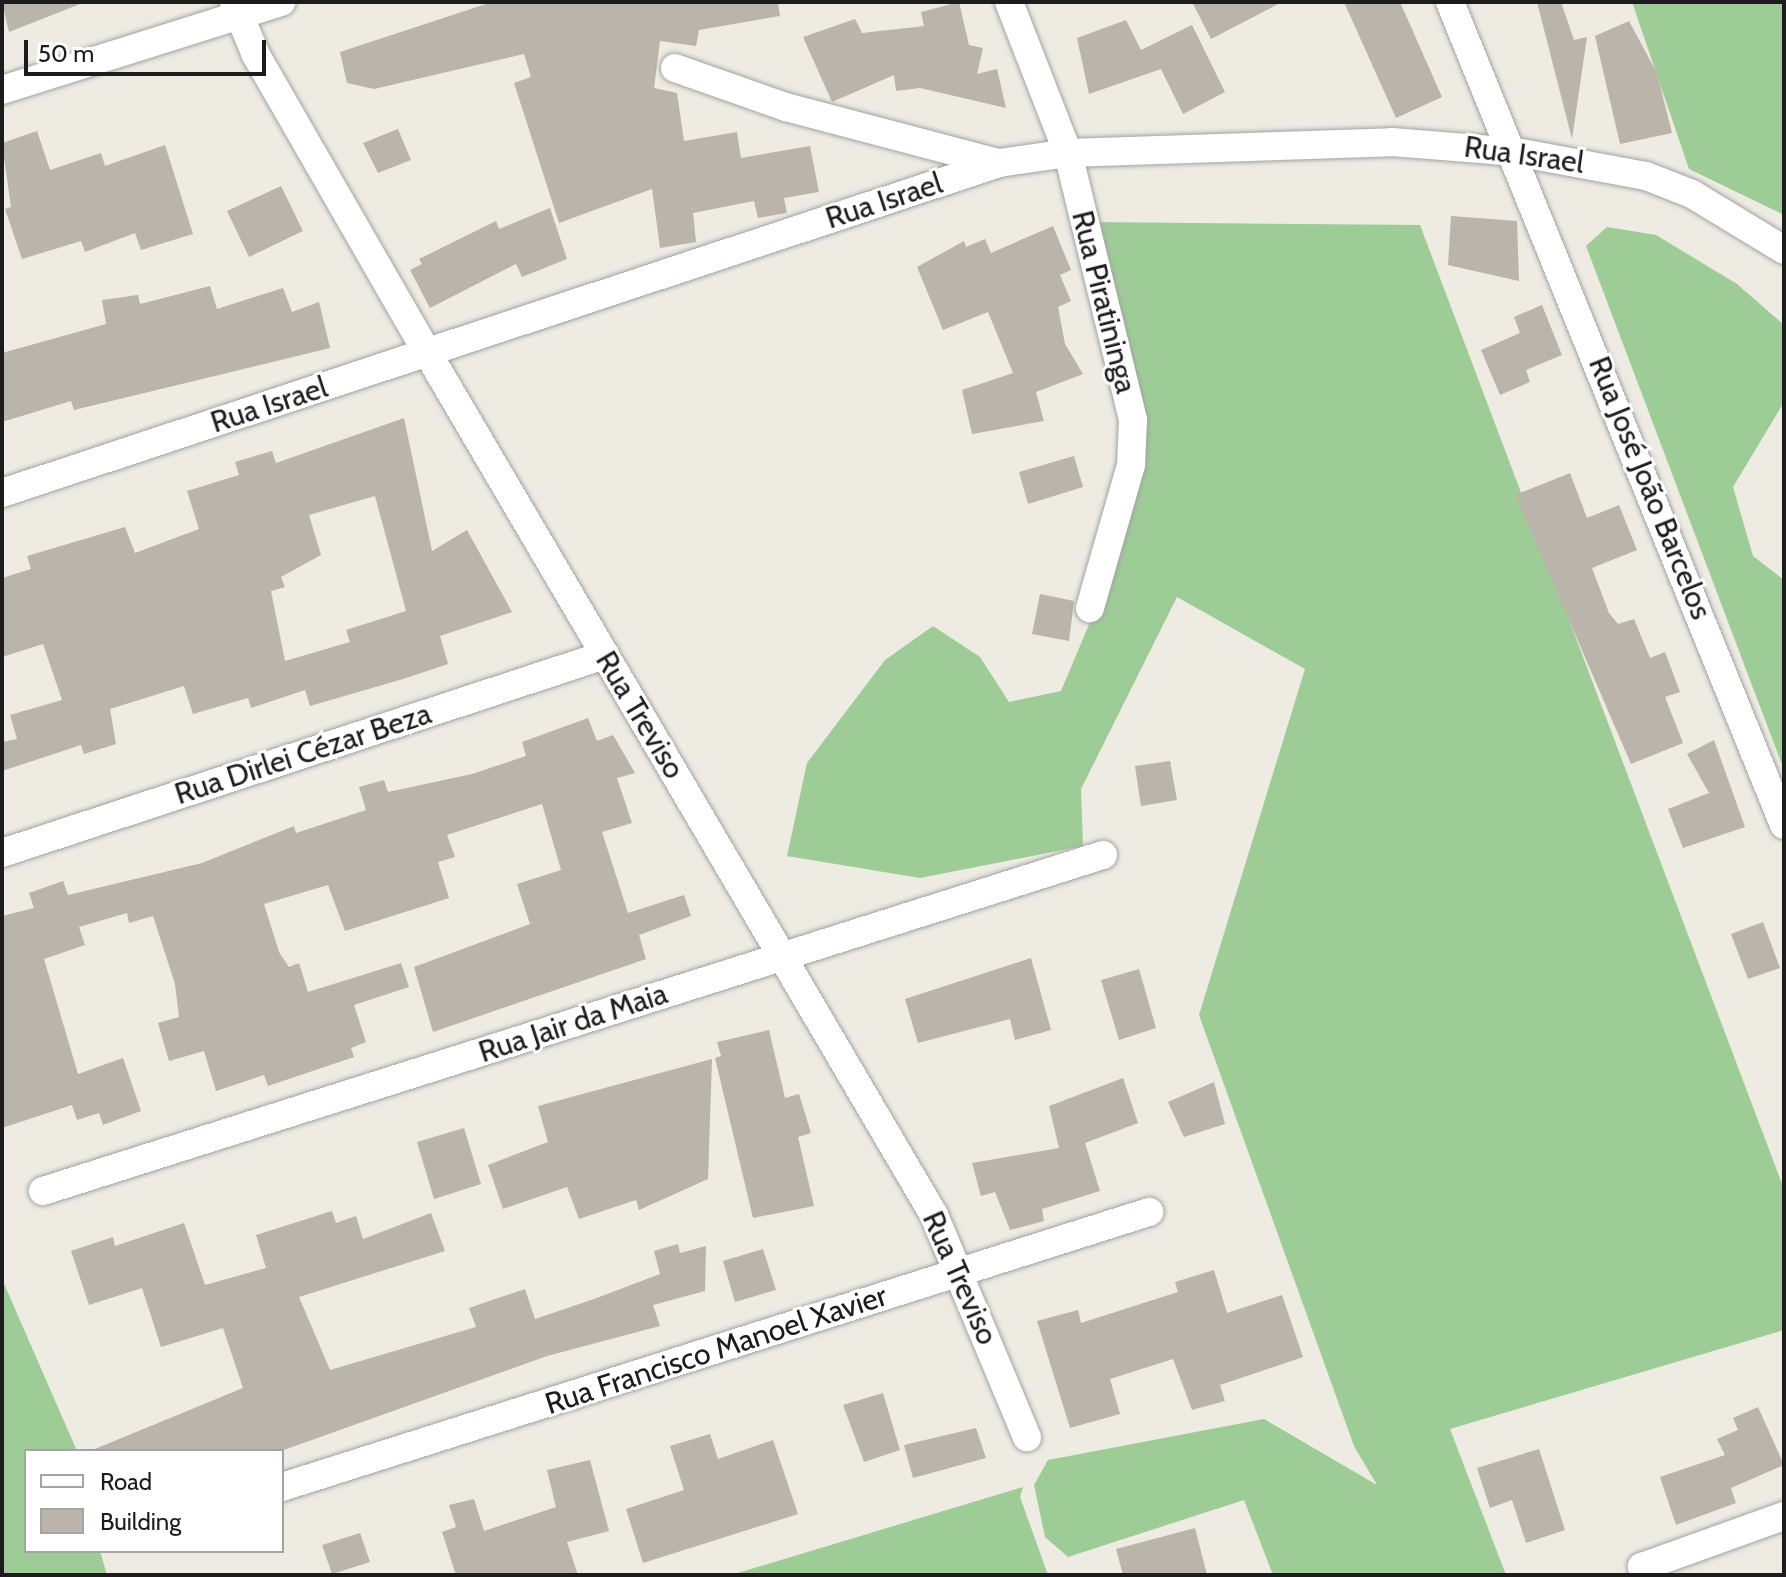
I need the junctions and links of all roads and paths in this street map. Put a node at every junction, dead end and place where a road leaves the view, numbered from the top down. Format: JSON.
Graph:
{"nodes":[{"id":1,"x":281,"y":2,"type":"edge"},
{"id":2,"x":1009,"y":2,"type":"edge"},
{"id":3,"x":1450,"y":2,"type":"edge"},
{"id":4,"x":236,"y":9,"type":"edge"},
{"id":5,"x":675,"y":68,"type":"dead end"},
{"id":6,"x":2,"y":90,"type":"edge"},
{"id":7,"x":1516,"y":152,"type":"junction"},
{"id":8,"x":1068,"y":153,"type":"junction"},
{"id":9,"x":999,"y":163,"type":"junction"},
{"id":10,"x":1784,"y":250,"type":"edge"},
{"id":11,"x":427,"y":352,"type":"junction"},
{"id":12,"x":2,"y":493,"type":"edge"},
{"id":13,"x":1090,"y":608,"type":"dead end"},
{"id":14,"x":605,"y":655,"type":"junction"},
{"id":15,"x":1784,"y":825,"type":"edge"},
{"id":16,"x":2,"y":853,"type":"edge"},
{"id":17,"x":1103,"y":855,"type":"dead end"},
{"id":18,"x":784,"y":956,"type":"junction"},
{"id":19,"x":43,"y":1191,"type":"dead end"},
{"id":20,"x":1149,"y":1212,"type":"dead end"},
{"id":21,"x":962,"y":1272,"type":"junction"},
{"id":22,"x":1027,"y":1437,"type":"dead end"},
{"id":23,"x":284,"y":1486,"type":"edge"},
{"id":24,"x":1784,"y":1516,"type":"edge"},
{"id":25,"x":1644,"y":1571,"type":"edge"}],
"edges":[{"from":1,"to":4,"type":"street"},
{"from":2,"to":8,"type":"street","name":"Rua Piratininga"},
{"from":3,"to":7,"type":"street","name":"Rua José João Barcelos"},
{"from":4,"to":6,"type":"street"},
{"from":4,"to":11,"type":"street","name":"Rua Treviso"},
{"from":5,"to":9,"type":"street"},
{"from":7,"to":8,"type":"street","name":"Rua Israel"},
{"from":7,"to":10,"type":"street","name":"Rua Israel"},
{"from":7,"to":15,"type":"street","name":"Rua José João Barcelos"},
{"from":8,"to":9,"type":"street","name":"Rua Israel"},
{"from":8,"to":13,"type":"street","name":"Rua Piratininga"},
{"from":9,"to":11,"type":"street","name":"Rua Israel"},
{"from":11,"to":12,"type":"street","name":"Rua Israel"},
{"from":11,"to":14,"type":"street","name":"Rua Treviso"},
{"from":14,"to":16,"type":"street","name":"Rua Dirlei Cézar Beza"},
{"from":14,"to":18,"type":"street","name":"Rua Treviso"},
{"from":17,"to":18,"type":"street","name":"Rua Jair da Maia"},
{"from":18,"to":19,"type":"street","name":"Rua Jair da Maia"},
{"from":18,"to":21,"type":"street","name":"Rua Treviso"},
{"from":20,"to":21,"type":"street","name":"Rua Francisco Manoel Xavier"},
{"from":21,"to":22,"type":"street","name":"Rua Treviso"},
{"from":21,"to":23,"type":"street","name":"Rua Francisco Manoel Xavier"},
{"from":24,"to":25,"type":"street"}]}
